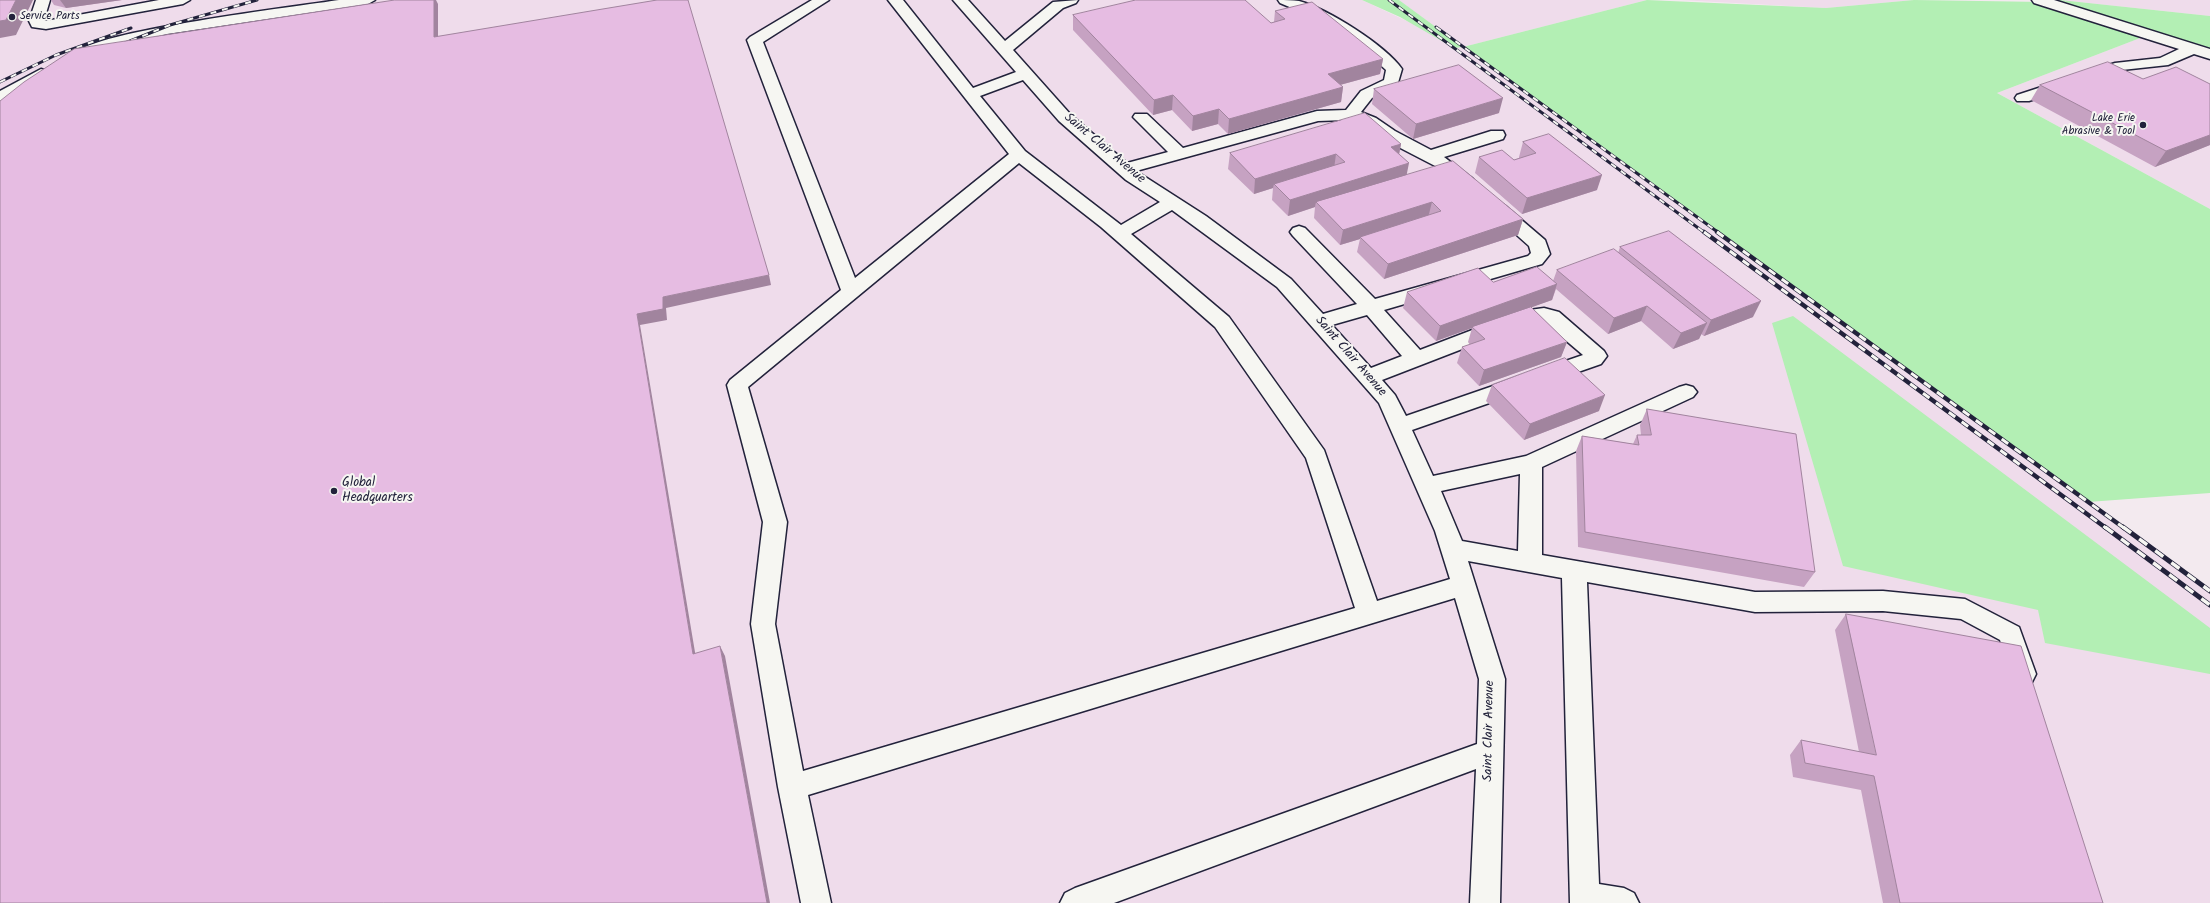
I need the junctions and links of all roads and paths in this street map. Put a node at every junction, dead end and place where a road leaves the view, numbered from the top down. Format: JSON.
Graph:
{"nodes":[{"id":1,"x":43,"y":0,"type":"edge"},
{"id":2,"x":183,"y":0,"type":"edge"},
{"id":3,"x":368,"y":0,"type":"edge"},
{"id":4,"x":822,"y":0,"type":"edge"},
{"id":5,"x":896,"y":0,"type":"edge"},
{"id":6,"x":960,"y":0,"type":"edge"},
{"id":7,"x":1071,"y":0,"type":"edge"},
{"id":8,"x":1285,"y":0,"type":"edge"},
{"id":9,"x":2039,"y":0,"type":"edge"},
{"id":10,"x":2192,"y":48,"type":"junction"},
{"id":11,"x":1004,"y":50,"type":"junction"},
{"id":12,"x":2210,"y":54,"type":"edge"},
{"id":13,"x":72,"y":59,"type":"edge"},
{"id":14,"x":52,"y":68,"type":"edge"},
{"id":15,"x":1025,"y":74,"type":"junction"},
{"id":16,"x":971,"y":94,"type":"junction"},
{"id":17,"x":0,"y":98,"type":"edge"},
{"id":18,"x":2023,"y":98,"type":"dead end"},
{"id":19,"x":1351,"y":116,"type":"junction"},
{"id":20,"x":1141,"y":117,"type":"dead end"},
{"id":21,"x":1497,"y":135,"type":"dead end"},
{"id":22,"x":1019,"y":154,"type":"junction"},
{"id":23,"x":1180,"y":154,"type":"junction"},
{"id":24,"x":1429,"y":156,"type":"junction"},
{"id":25,"x":1124,"y":169,"type":"junction"},
{"id":26,"x":1172,"y":202,"type":"junction"},
{"id":27,"x":1299,"y":232,"type":"dead end"},
{"id":28,"x":1119,"y":234,"type":"junction"},
{"id":29,"x":851,"y":292,"type":"junction"},
{"id":30,"x":1371,"y":307,"type":"junction"},
{"id":31,"x":1319,"y":322,"type":"junction"},
{"id":32,"x":1416,"y":359,"type":"junction"},
{"id":33,"x":1368,"y":377,"type":"junction"},
{"id":34,"x":1686,"y":392,"type":"dead end"},
{"id":35,"x":1400,"y":426,"type":"junction"},
{"id":36,"x":1531,"y":463,"type":"junction"},
{"id":37,"x":1427,"y":486,"type":"junction"},
{"id":38,"x":1452,"y":549,"type":"junction"},
{"id":39,"x":1530,"y":561,"type":"junction"},
{"id":40,"x":1574,"y":569,"type":"junction"},
{"id":41,"x":1464,"y":585,"type":"junction"},
{"id":42,"x":1369,"y":614,"type":"junction"},
{"id":43,"x":2030,"y":694,"type":"edge"},
{"id":44,"x":1490,"y":751,"type":"junction"},
{"id":45,"x":792,"y":787,"type":"junction"},
{"id":46,"x":1585,"y":900,"type":"edge"},
{"id":47,"x":816,"y":903,"type":"edge"},
{"id":48,"x":1075,"y":903,"type":"edge"},
{"id":49,"x":1485,"y":903,"type":"edge"},
{"id":50,"x":1624,"y":903,"type":"edge"}],
"edges":[{"from":1,"to":2,"type":"street"},
{"from":3,"to":13,"type":"street"},
{"from":4,"to":29,"type":"street"},
{"from":5,"to":16,"type":"street"},
{"from":6,"to":11,"type":"street","name":"Saint Clair Avenue"},
{"from":7,"to":11,"type":"street"},
{"from":8,"to":19,"type":"street"},
{"from":9,"to":10,"type":"street"},
{"from":10,"to":12,"type":"street"},
{"from":10,"to":18,"type":"street"},
{"from":11,"to":15,"type":"street","name":"Saint Clair Avenue"},
{"from":14,"to":17,"type":"street"},
{"from":15,"to":16,"type":"street"},
{"from":15,"to":25,"type":"street","name":"Saint Clair Avenue"},
{"from":16,"to":22,"type":"street"},
{"from":19,"to":23,"type":"street"},
{"from":19,"to":24,"type":"street"},
{"from":20,"to":23,"type":"street"},
{"from":21,"to":24,"type":"street"},
{"from":22,"to":28,"type":"street"},
{"from":22,"to":29,"type":"street"},
{"from":23,"to":25,"type":"street"},
{"from":24,"to":30,"type":"street"},
{"from":25,"to":26,"type":"street","name":"Saint Clair Avenue"},
{"from":26,"to":28,"type":"street"},
{"from":26,"to":31,"type":"street","name":"Saint Clair Avenue"},
{"from":27,"to":30,"type":"street"},
{"from":28,"to":42,"type":"street"},
{"from":29,"to":45,"type":"street"},
{"from":30,"to":31,"type":"street"},
{"from":30,"to":32,"type":"street"},
{"from":31,"to":33,"type":"street","name":"Saint Clair Avenue"},
{"from":32,"to":33,"type":"street"},
{"from":32,"to":35,"type":"street"},
{"from":33,"to":35,"type":"street","name":"Saint Clair Avenue"},
{"from":34,"to":36,"type":"street"},
{"from":35,"to":37,"type":"street","name":"Saint Clair Avenue"},
{"from":36,"to":37,"type":"street"},
{"from":36,"to":39,"type":"street"},
{"from":37,"to":38,"type":"street","name":"Saint Clair Avenue"},
{"from":38,"to":39,"type":"street"},
{"from":38,"to":41,"type":"street","name":"Saint Clair Avenue"},
{"from":39,"to":40,"type":"street"},
{"from":40,"to":43,"type":"street"},
{"from":40,"to":46,"type":"street"},
{"from":41,"to":42,"type":"street"},
{"from":41,"to":44,"type":"street","name":"Saint Clair Avenue"},
{"from":42,"to":45,"type":"street"},
{"from":44,"to":48,"type":"street"},
{"from":44,"to":49,"type":"street","name":"Saint Clair Avenue"},
{"from":45,"to":47,"type":"street"},
{"from":46,"to":50,"type":"street"}]}
